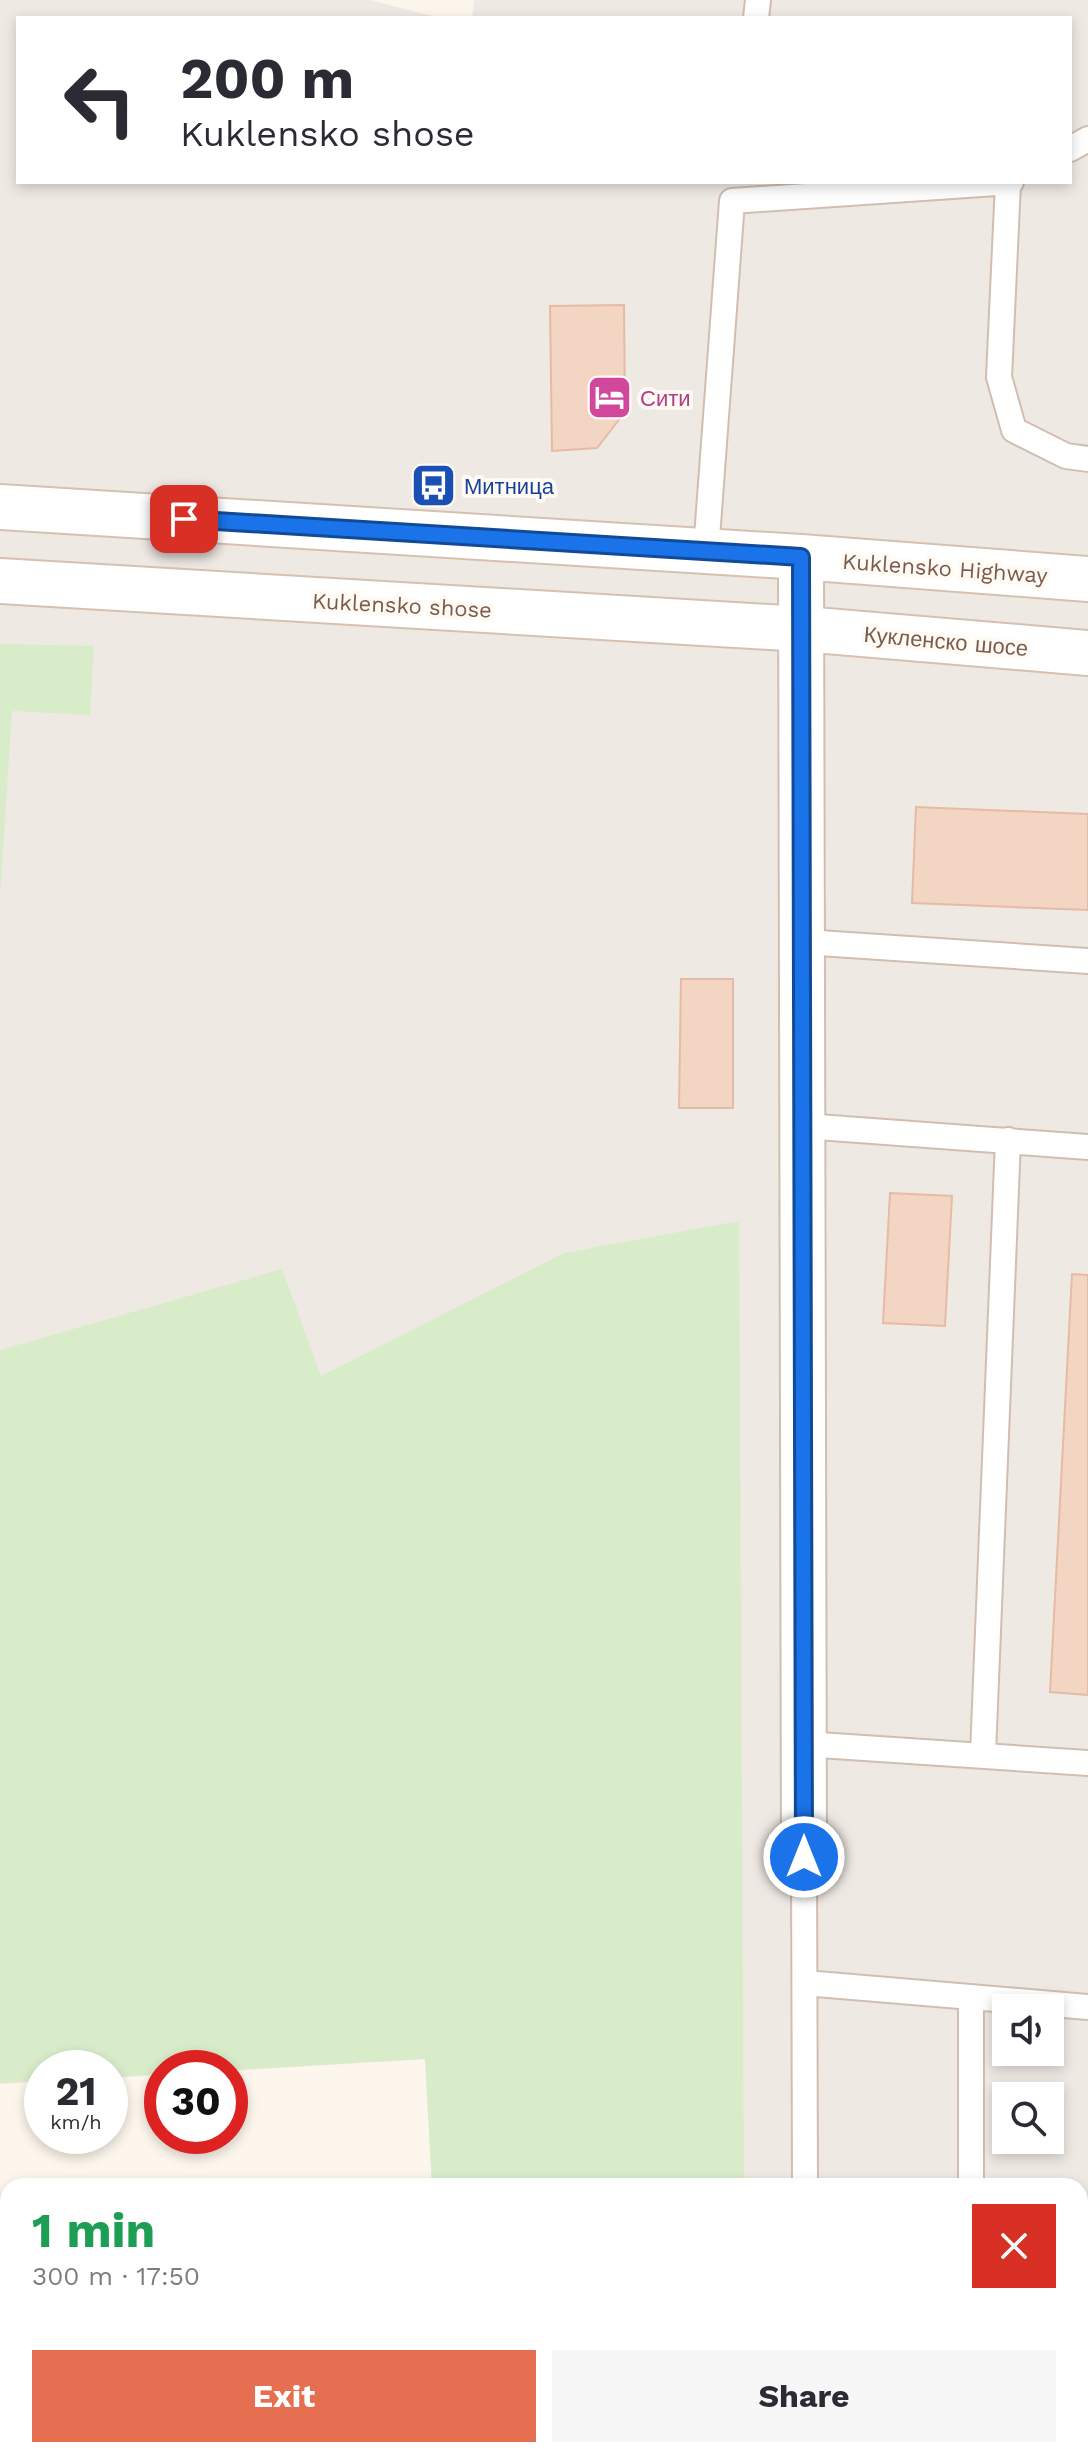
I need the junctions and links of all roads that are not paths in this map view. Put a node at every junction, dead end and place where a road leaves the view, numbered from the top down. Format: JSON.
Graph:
{"nodes":[{"id":1,"x":979,"y":184,"type":"edge"},
{"id":2,"x":1010,"y":184,"type":"edge"},
{"id":3,"x":734,"y":192,"type":"edge"},
{"id":4,"x":1088,"y":459,"type":"edge"},
{"id":5,"x":0,"y":507,"type":"edge"},
{"id":6,"x":706,"y":551,"type":"junction"},
{"id":7,"x":801,"y":557,"type":"junction"},
{"id":8,"x":1088,"y":579,"type":"edge"},
{"id":9,"x":0,"y":581,"type":"edge"},
{"id":10,"x":803,"y":629,"type":"junction"},
{"id":11,"x":1088,"y":653,"type":"edge"},
{"id":12,"x":804,"y":942,"type":"junction"},
{"id":13,"x":1088,"y":961,"type":"edge"},
{"id":14,"x":804,"y":1126,"type":"junction"},
{"id":15,"x":1008,"y":1140,"type":"junction"},
{"id":16,"x":1088,"y":1147,"type":"edge"},
{"id":17,"x":804,"y":1744,"type":"junction"},
{"id":18,"x":983,"y":1754,"type":"junction"},
{"id":19,"x":1088,"y":1763,"type":"edge"},
{"id":20,"x":804,"y":1857,"type":"joint"},
{"id":21,"x":805,"y":1983,"type":"junction"},
{"id":22,"x":971,"y":1997,"type":"junction"},
{"id":23,"x":1088,"y":2007,"type":"edge"},
{"id":24,"x":805,"y":2178,"type":"edge"},
{"id":25,"x":971,"y":2178,"type":"edge"}],
"edges":[{"from":1,"to":3,"type":"lane"},
{"from":2,"to":4,"type":"lane"},
{"from":3,"to":6,"type":"lane"},
{"from":5,"to":6,"type":"main road"},
{"from":6,"to":7,"type":"main road"},
{"from":7,"to":8,"type":"main road","name":"Kuklensko Highway"},
{"from":7,"to":10,"type":"main road"},
{"from":9,"to":10,"type":"main road","name":"Kuklensko shose"},
{"from":10,"to":11,"type":"main road","name":"Кукленско шосе"},
{"from":10,"to":12,"type":"main road"},
{"from":12,"to":13,"type":"lane"},
{"from":12,"to":14,"type":"main road"},
{"from":14,"to":15,"type":"lane"},
{"from":14,"to":17,"type":"main road"},
{"from":15,"to":16,"type":"lane"},
{"from":15,"to":18,"type":"lane"},
{"from":17,"to":18,"type":"lane"},
{"from":17,"to":20,"type":"main road"},
{"from":18,"to":19,"type":"lane"},
{"from":20,"to":21,"type":"lane"},
{"from":21,"to":22,"type":"lane"},
{"from":21,"to":24,"type":"lane"},
{"from":22,"to":23,"type":"lane"},
{"from":22,"to":25,"type":"lane"}]}
